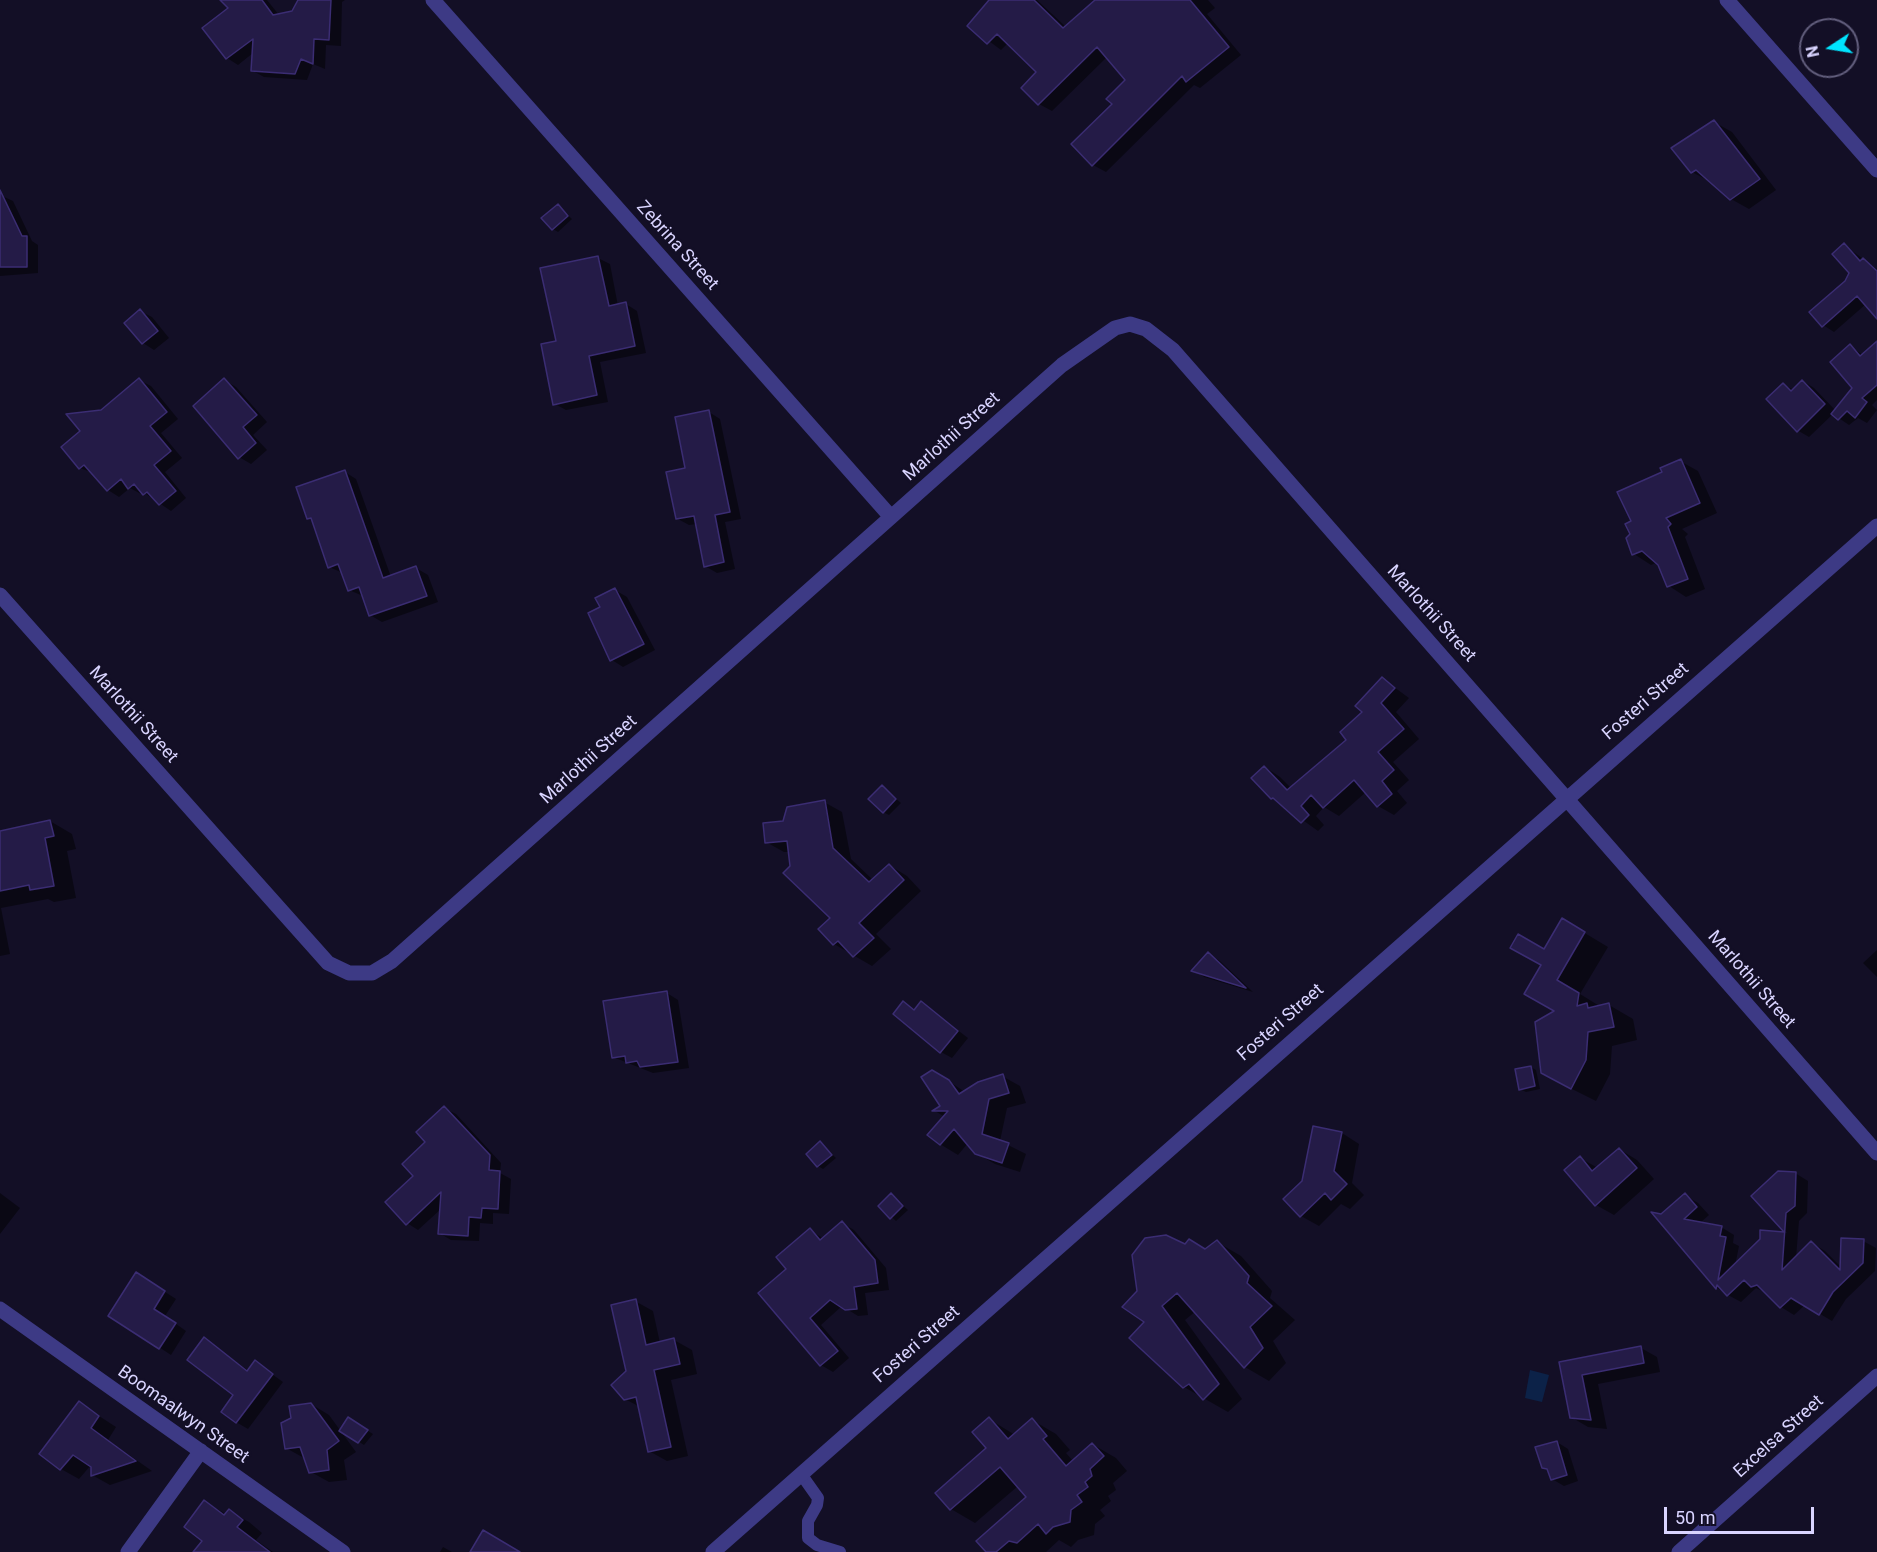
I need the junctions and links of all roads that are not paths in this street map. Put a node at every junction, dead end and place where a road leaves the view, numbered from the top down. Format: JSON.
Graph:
{"nodes":[{"id":1,"x":433,"y":0,"type":"edge"},
{"id":2,"x":1727,"y":0,"type":"edge"},
{"id":3,"x":1877,"y":170,"type":"edge"},
{"id":4,"x":891,"y":517,"type":"junction"},
{"id":5,"x":1877,"y":525,"type":"edge"},
{"id":6,"x":0,"y":595,"type":"edge"},
{"id":7,"x":1566,"y":797,"type":"junction"},
{"id":8,"x":1877,"y":1153,"type":"edge"},
{"id":9,"x":0,"y":1310,"type":"edge"},
{"id":10,"x":1877,"y":1376,"type":"edge"},
{"id":11,"x":201,"y":1451,"type":"junction"},
{"id":12,"x":801,"y":1474,"type":"junction"},
{"id":13,"x":128,"y":1552,"type":"edge"},
{"id":14,"x":343,"y":1552,"type":"edge"},
{"id":15,"x":713,"y":1552,"type":"edge"},
{"id":16,"x":840,"y":1552,"type":"edge"},
{"id":17,"x":1679,"y":1552,"type":"edge"}],
"edges":[{"from":1,"to":4,"type":"street","name":"Zebrina Street"},
{"from":2,"to":3,"type":"street"},
{"from":4,"to":6,"type":"street","name":"Marlothii Street"},
{"from":4,"to":7,"type":"street","name":"Marlothii Street"},
{"from":5,"to":7,"type":"street","name":"Fosteri Street"},
{"from":7,"to":8,"type":"street","name":"Marlothii Street"},
{"from":7,"to":12,"type":"street","name":"Fosteri Street"},
{"from":9,"to":11,"type":"street","name":"Boomaalwyn Street"},
{"from":10,"to":17,"type":"street","name":"Excelsa Street"},
{"from":11,"to":13,"type":"street"},
{"from":11,"to":14,"type":"street","name":"Boomaalwyn Street"},
{"from":12,"to":15,"type":"street","name":"Fosteri Street"},
{"from":12,"to":16,"type":"lane"}]}
